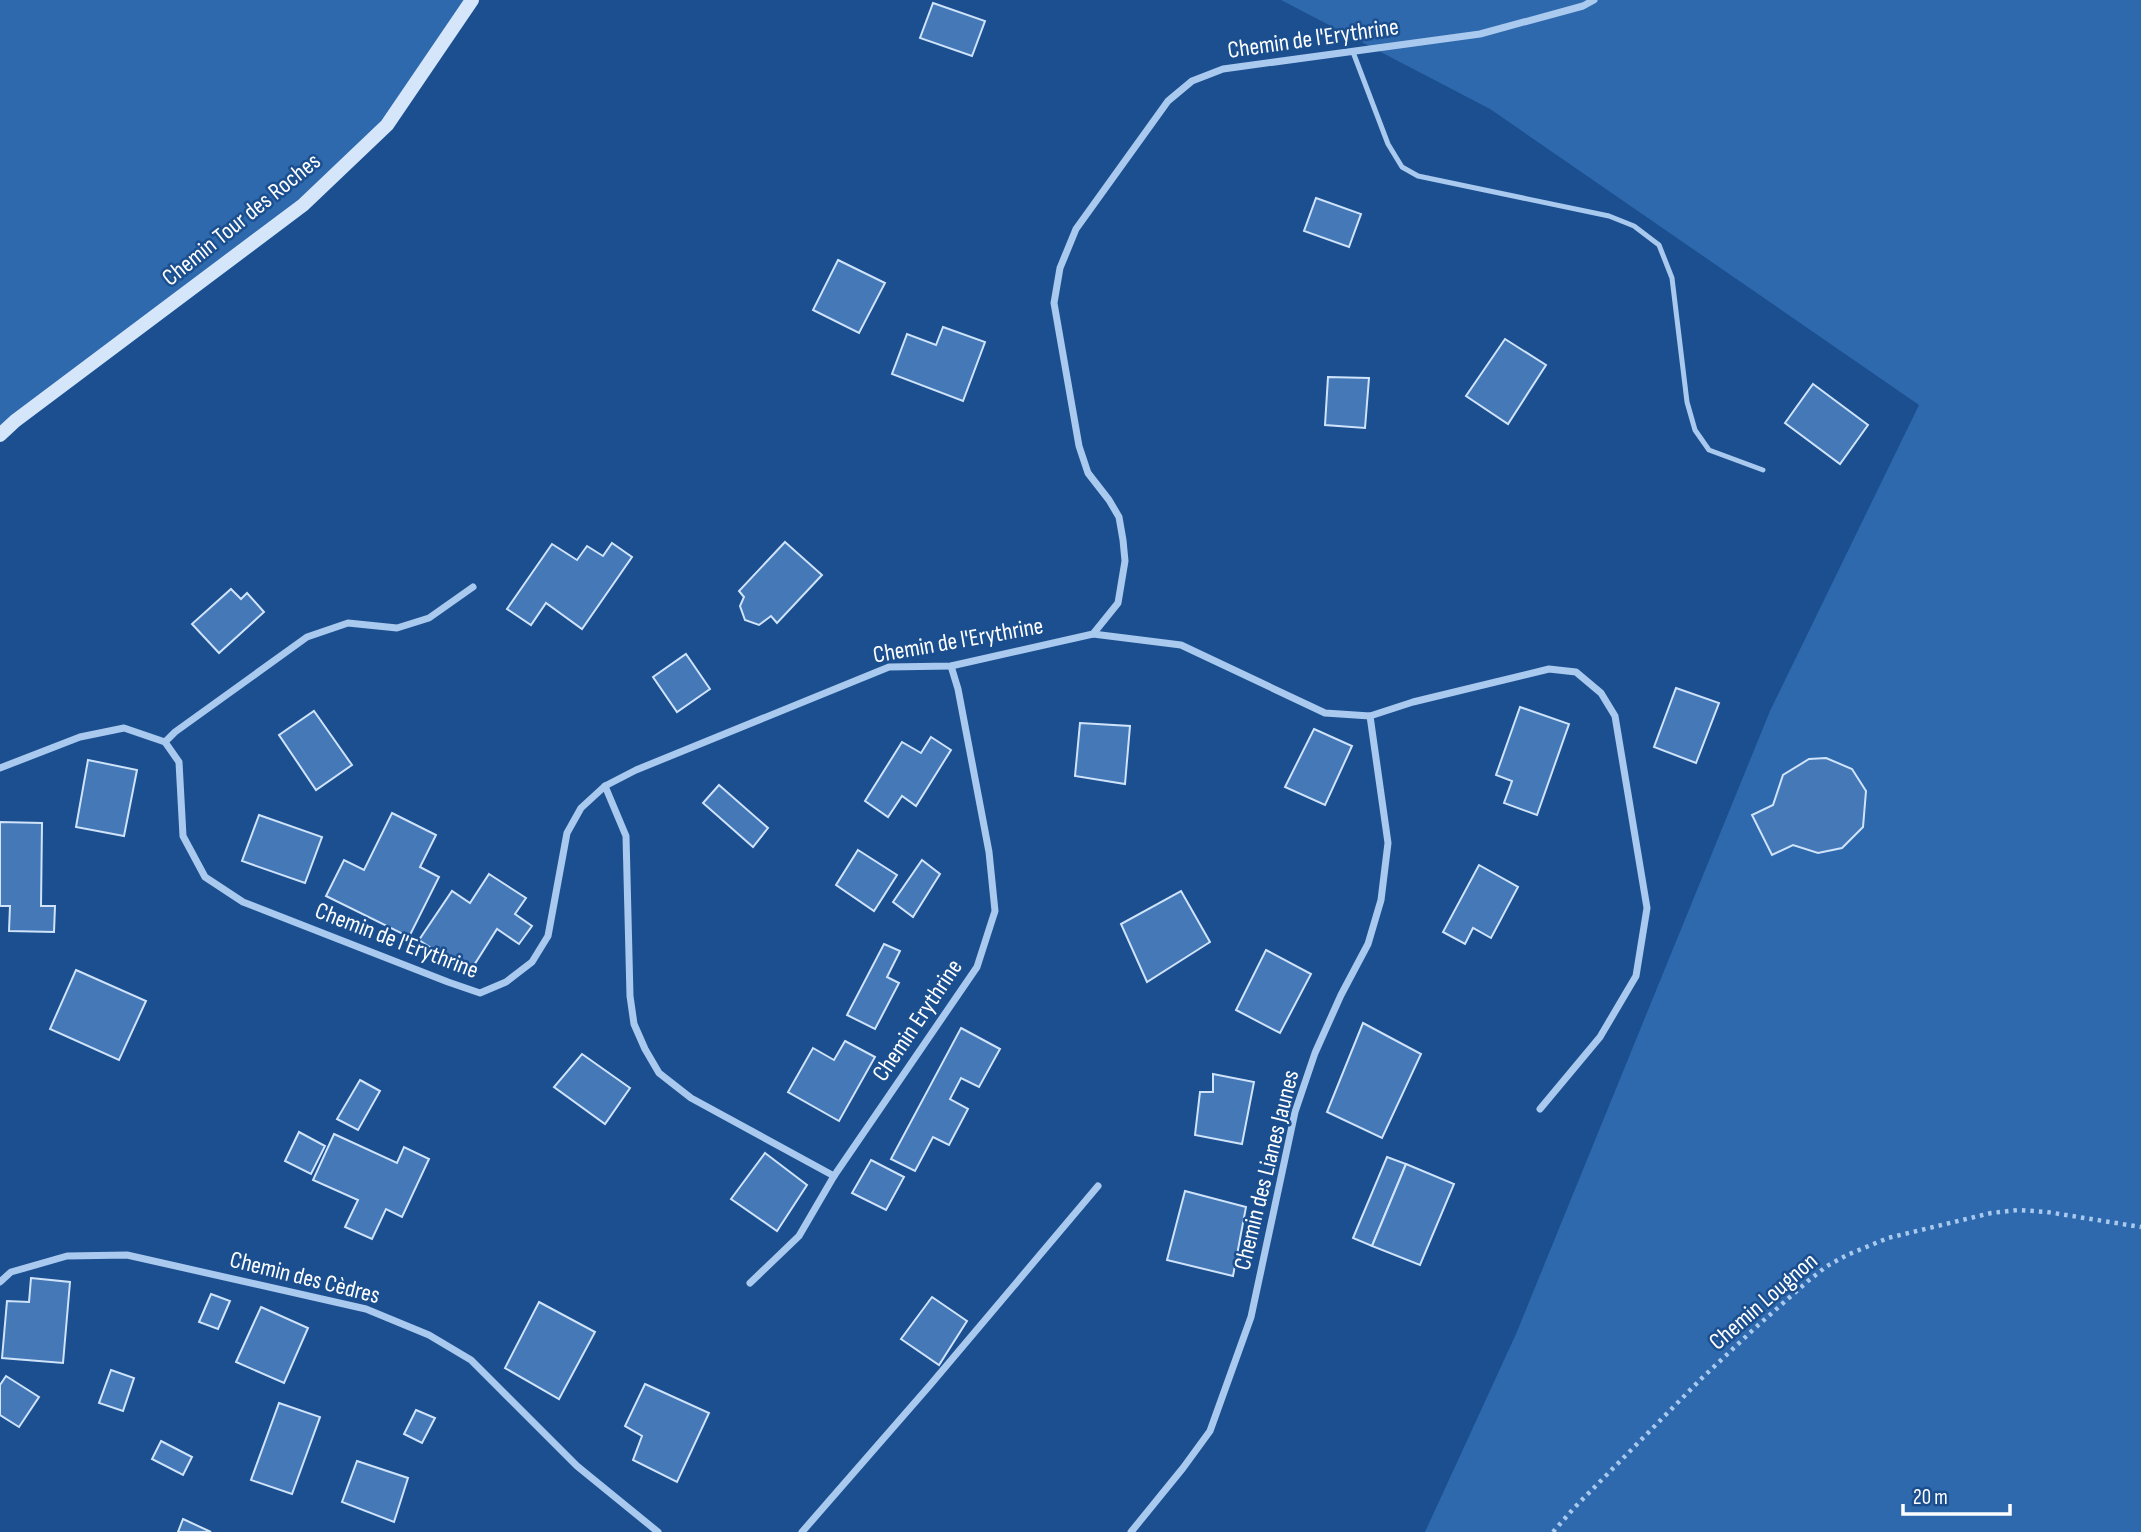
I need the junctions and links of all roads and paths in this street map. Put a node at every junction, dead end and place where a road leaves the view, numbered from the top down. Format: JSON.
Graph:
{"nodes":[{"id":1,"x":472,"y":0,"type":"edge"},
{"id":2,"x":1594,"y":0,"type":"edge"},
{"id":3,"x":1353,"y":51,"type":"junction"},
{"id":4,"x":0,"y":435,"type":"edge"},
{"id":5,"x":1763,"y":470,"type":"dead end"},
{"id":6,"x":473,"y":587,"type":"dead end"},
{"id":7,"x":1093,"y":634,"type":"junction"},
{"id":8,"x":951,"y":666,"type":"junction"},
{"id":9,"x":1370,"y":716,"type":"junction"},
{"id":10,"x":165,"y":742,"type":"junction"},
{"id":11,"x":0,"y":768,"type":"edge"},
{"id":12,"x":605,"y":786,"type":"junction"},
{"id":13,"x":1540,"y":1109,"type":"dead end"},
{"id":14,"x":834,"y":1176,"type":"junction"},
{"id":15,"x":1098,"y":1186,"type":"dead end"},
{"id":16,"x":2141,"y":1227,"type":"edge"},
{"id":17,"x":0,"y":1282,"type":"edge"},
{"id":18,"x":750,"y":1283,"type":"dead end"},
{"id":19,"x":659,"y":1532,"type":"edge"},
{"id":20,"x":802,"y":1532,"type":"edge"},
{"id":21,"x":1131,"y":1532,"type":"edge"},
{"id":22,"x":1553,"y":1532,"type":"edge"}],
"edges":[{"from":1,"to":4,"type":"street","name":"Chemin Tour des Roches"},
{"from":2,"to":3,"type":"street","name":"Chemin de l'Erythrine"},
{"from":3,"to":5,"type":"lane"},
{"from":3,"to":7,"type":"street","name":"Chemin de l'Erythrine"},
{"from":6,"to":10,"type":"street"},
{"from":7,"to":8,"type":"street","name":"Chemin de l'Erythrine"},
{"from":7,"to":9,"type":"street"},
{"from":8,"to":12,"type":"street","name":"Chemin de l'Erythrine"},
{"from":8,"to":14,"type":"street","name":"Chemin Erythrine"},
{"from":9,"to":13,"type":"street"},
{"from":9,"to":21,"type":"street","name":"Chemin des Lianes Jaunes"},
{"from":10,"to":11,"type":"street"},
{"from":10,"to":12,"type":"street","name":"Chemin de l'Erythrine"},
{"from":12,"to":14,"type":"street"},
{"from":14,"to":18,"type":"street","name":"Chemin Erythrine"},
{"from":15,"to":20,"type":"street"},
{"from":16,"to":22,"type":"path","name":"Chemin Lougnon"},
{"from":17,"to":19,"type":"street","name":"Chemin des Cèdres"}]}
